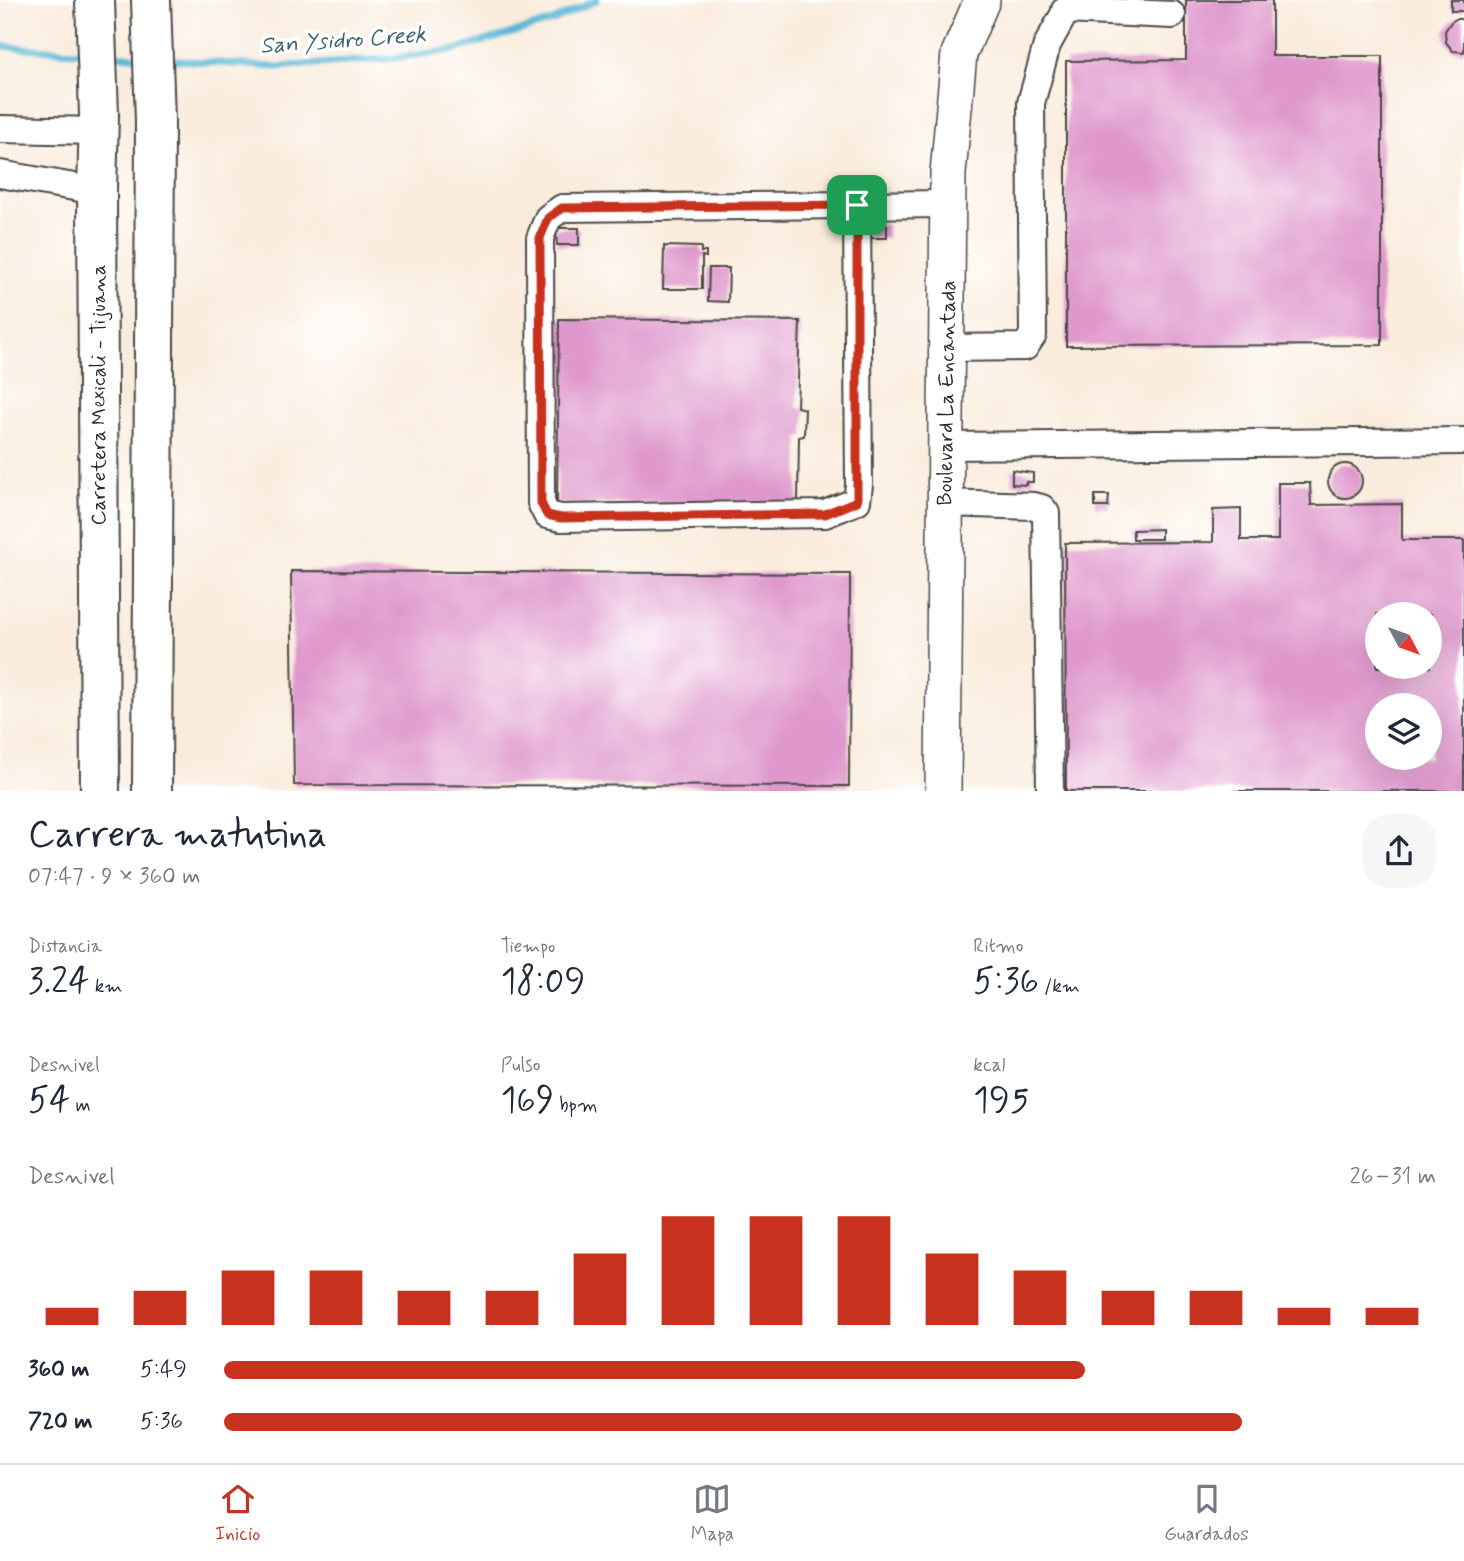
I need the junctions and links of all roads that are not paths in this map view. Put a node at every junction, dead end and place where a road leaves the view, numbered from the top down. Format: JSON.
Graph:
{"nodes":[{"id":1,"x":982,"y":0,"type":"edge"},
{"id":2,"x":1069,"y":5,"type":"edge"},
{"id":3,"x":151,"y":10,"type":"edge"},
{"id":4,"x":94,"y":12,"type":"edge"},
{"id":5,"x":1172,"y":15,"type":"dead end"},
{"id":6,"x":98,"y":123,"type":"junction"},
{"id":7,"x":0,"y":130,"type":"edge"},
{"id":8,"x":0,"y":174,"type":"edge"},
{"id":9,"x":97,"y":191,"type":"junction"},
{"id":10,"x":948,"y":204,"type":"junction"},
{"id":11,"x":857,"y":205,"type":"junction"},
{"id":12,"x":947,"y":348,"type":"junction"},
{"id":13,"x":1464,"y":441,"type":"edge"},
{"id":14,"x":946,"y":446,"type":"junction"},
{"id":15,"x":945,"y":503,"type":"junction"},
{"id":16,"x":100,"y":791,"type":"edge"},
{"id":17,"x":152,"y":791,"type":"edge"},
{"id":18,"x":943,"y":791,"type":"edge"},
{"id":19,"x":1051,"y":791,"type":"edge"}],
"edges":[{"from":1,"to":10,"type":"main road","name":"Boulevard La Encantada"},
{"from":2,"to":5,"type":"street"},
{"from":2,"to":12,"type":"street"},
{"from":3,"to":17,"type":"highway"},
{"from":4,"to":6,"type":"highway","name":"Carretera Mexicali - Tijuana"},
{"from":6,"to":7,"type":"street"},
{"from":6,"to":9,"type":"highway","name":"Carretera Mexicali - Tijuana"},
{"from":8,"to":9,"type":"street"},
{"from":9,"to":16,"type":"highway","name":"Carretera Mexicali - Tijuana"},
{"from":10,"to":11,"type":"street"},
{"from":10,"to":12,"type":"main road","name":"Boulevard La Encantada"},
{"from":11,"to":11,"type":"street"},
{"from":12,"to":14,"type":"main road","name":"Boulevard La Encantada"},
{"from":13,"to":14,"type":"street"},
{"from":14,"to":15,"type":"main road","name":"Boulevard La Encantada"},
{"from":15,"to":18,"type":"main road","name":"Boulevard La Encantada"},
{"from":15,"to":19,"type":"street"}]}
